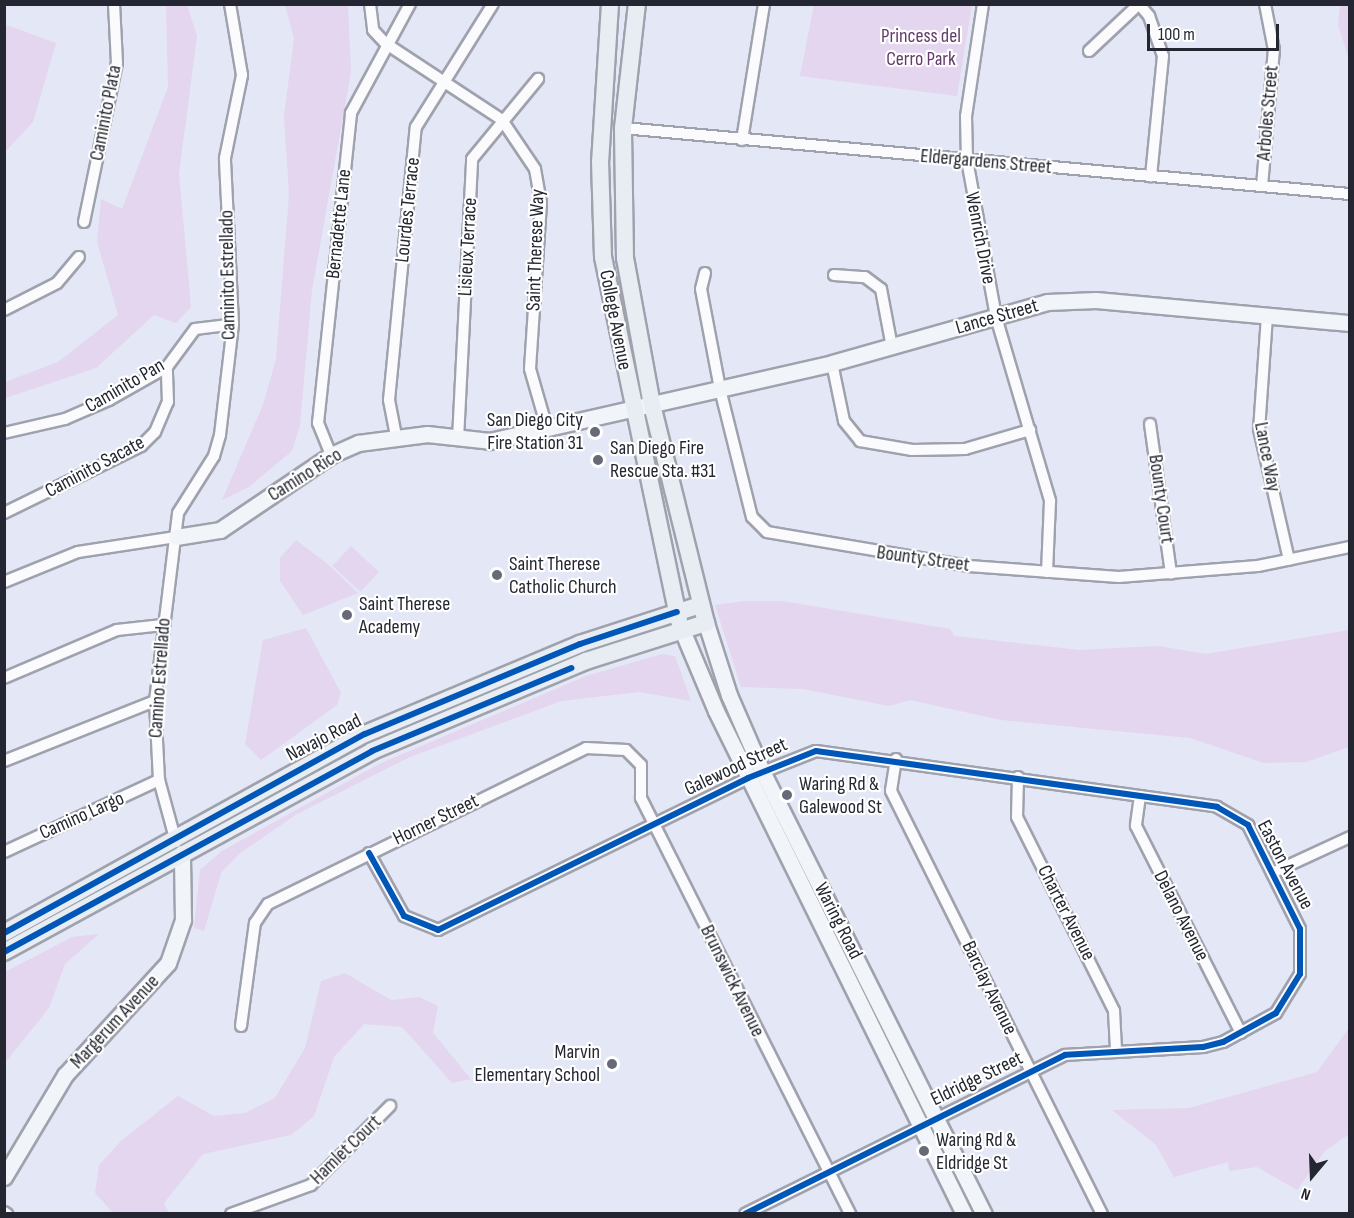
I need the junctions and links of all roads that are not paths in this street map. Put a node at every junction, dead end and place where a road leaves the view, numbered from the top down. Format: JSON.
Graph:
{"nodes":[{"id":1,"x":114,"y":4,"type":"edge"},
{"id":2,"x":230,"y":4,"type":"edge"},
{"id":3,"x":370,"y":4,"type":"edge"},
{"id":4,"x":410,"y":4,"type":"edge"},
{"id":5,"x":493,"y":4,"type":"edge"},
{"id":6,"x":610,"y":4,"type":"edge"},
{"id":7,"x":637,"y":4,"type":"edge"},
{"id":8,"x":764,"y":4,"type":"edge"},
{"id":9,"x":983,"y":4,"type":"edge"},
{"id":10,"x":1139,"y":4,"type":"edge"},
{"id":11,"x":1265,"y":4,"type":"edge"},
{"id":12,"x":385,"y":43,"type":"junction"},
{"id":13,"x":1089,"y":51,"type":"dead end"},
{"id":14,"x":538,"y":79,"type":"dead end"},
{"id":15,"x":443,"y":82,"type":"junction"},
{"id":16,"x":502,"y":120,"type":"junction"},
{"id":17,"x":623,"y":128,"type":"junction"},
{"id":18,"x":742,"y":140,"type":"junction"},
{"id":19,"x":967,"y":160,"type":"junction"},
{"id":20,"x":1151,"y":176,"type":"junction"},
{"id":21,"x":1262,"y":186,"type":"junction"},
{"id":22,"x":1350,"y":194,"type":"edge"},
{"id":23,"x":84,"y":222,"type":"dead end"},
{"id":24,"x":79,"y":257,"type":"dead end"},
{"id":25,"x":705,"y":273,"type":"dead end"},
{"id":26,"x":834,"y":275,"type":"dead end"},
{"id":27,"x":4,"y":310,"type":"edge"},
{"id":28,"x":1267,"y":316,"type":"junction"},
{"id":29,"x":996,"y":317,"type":"junction"},
{"id":30,"x":1350,"y":323,"type":"edge"},
{"id":31,"x":232,"y":324,"type":"junction"},
{"id":32,"x":892,"y":347,"type":"junction"},
{"id":33,"x":832,"y":363,"type":"junction"},
{"id":34,"x":167,"y":367,"type":"junction"},
{"id":35,"x":720,"y":389,"type":"junction"},
{"id":36,"x":652,"y":405,"type":"junction"},
{"id":37,"x":632,"y":410,"type":"junction"},
{"id":38,"x":1149,"y":424,"type":"dead end"},
{"id":39,"x":547,"y":428,"type":"junction"},
{"id":40,"x":1030,"y":430,"type":"junction"},
{"id":41,"x":4,"y":433,"type":"edge"},
{"id":42,"x":396,"y":436,"type":"junction"},
{"id":43,"x":458,"y":439,"type":"junction"},
{"id":44,"x":331,"y":455,"type":"junction"},
{"id":45,"x":4,"y":513,"type":"edge"},
{"id":46,"x":176,"y":537,"type":"junction"},
{"id":47,"x":1350,"y":547,"type":"edge"},
{"id":48,"x":1289,"y":560,"type":"junction"},
{"id":49,"x":1047,"y":572,"type":"junction"},
{"id":50,"x":1171,"y":573,"type":"junction"},
{"id":51,"x":4,"y":582,"type":"edge"},
{"id":52,"x":700,"y":605,"type":"junction"},
{"id":53,"x":677,"y":612,"type":"junction"},
{"id":54,"x":706,"y":623,"type":"junction"},
{"id":55,"x":163,"y":625,"type":"junction"},
{"id":56,"x":682,"y":630,"type":"junction"},
{"id":57,"x":4,"y":678,"type":"edge"},
{"id":58,"x":155,"y":701,"type":"junction"},
{"id":59,"x":626,"y":750,"type":"joint"},
{"id":60,"x":896,"y":759,"type":"junction"},
{"id":61,"x":4,"y":761,"type":"edge"},
{"id":62,"x":762,"y":771,"type":"junction"},
{"id":63,"x":282,"y":777,"type":"junction"},
{"id":64,"x":1018,"y":777,"type":"junction"},
{"id":65,"x":748,"y":778,"type":"junction"},
{"id":66,"x":159,"y":780,"type":"junction"},
{"id":67,"x":292,"y":793,"type":"junction"},
{"id":68,"x":1140,"y":796,"type":"junction"},
{"id":69,"x":1217,"y":807,"type":"joint"},
{"id":70,"x":655,"y":825,"type":"junction"},
{"id":71,"x":174,"y":836,"type":"junction"},
{"id":72,"x":1350,"y":837,"type":"edge"},
{"id":73,"x":4,"y":852,"type":"edge"},
{"id":74,"x":182,"y":853,"type":"junction"},
{"id":75,"x":369,"y":853,"type":"junction"},
{"id":76,"x":1272,"y":873,"type":"junction"},
{"id":77,"x":4,"y":933,"type":"edge"},
{"id":78,"x":4,"y":952,"type":"edge"},
{"id":79,"x":242,"y":1026,"type":"dead end"},
{"id":80,"x":1240,"y":1033,"type":"junction"},
{"id":81,"x":1116,"y":1050,"type":"junction"},
{"id":82,"x":1030,"y":1071,"type":"junction"},
{"id":83,"x":390,"y":1106,"type":"dead end"},
{"id":84,"x":936,"y":1118,"type":"junction"},
{"id":85,"x":920,"y":1126,"type":"junction"},
{"id":86,"x":829,"y":1172,"type":"junction"},
{"id":87,"x":4,"y":1177,"type":"edge"},
{"id":88,"x":231,"y":1214,"type":"edge"},
{"id":89,"x":745,"y":1214,"type":"edge"},
{"id":90,"x":849,"y":1214,"type":"edge"},
{"id":91,"x":964,"y":1214,"type":"edge"},
{"id":92,"x":984,"y":1214,"type":"edge"},
{"id":93,"x":1102,"y":1214,"type":"edge"}],
"edges":[{"from":1,"to":23,"type":"street","name":"Caminito Plata"},
{"from":2,"to":31,"type":"street","name":"Caminito Estrellado"},
{"from":3,"to":12,"type":"street","name":"Saint Therese Way"},
{"from":4,"to":12,"type":"street","name":"Bernadette Lane"},
{"from":5,"to":15,"type":"street","name":"Lourdes Terrace"},
{"from":6,"to":37,"type":"main road","name":"College Avenue"},
{"from":7,"to":17,"type":"main road","name":"College Avenue"},
{"from":8,"to":18,"type":"street"},
{"from":9,"to":19,"type":"street","name":"Wenrich Drive"},
{"from":10,"to":13,"type":"street"},
{"from":10,"to":20,"type":"street"},
{"from":11,"to":21,"type":"street","name":"Arboles Street"},
{"from":12,"to":15,"type":"street","name":"Saint Therese Way"},
{"from":12,"to":44,"type":"street","name":"Bernadette Lane"},
{"from":14,"to":16,"type":"street","name":"Lisieux Terrace"},
{"from":15,"to":16,"type":"street","name":"Saint Therese Way"},
{"from":15,"to":42,"type":"street","name":"Lourdes Terrace"},
{"from":16,"to":39,"type":"street","name":"Saint Therese Way"},
{"from":16,"to":43,"type":"street","name":"Lisieux Terrace"},
{"from":17,"to":18,"type":"street","name":"Eldergardens Street"},
{"from":17,"to":36,"type":"main road","name":"College Avenue"},
{"from":18,"to":19,"type":"street","name":"Eldergardens Street"},
{"from":19,"to":20,"type":"street","name":"Eldergardens Street"},
{"from":19,"to":29,"type":"street","name":"Wenrich Drive"},
{"from":20,"to":21,"type":"street","name":"Eldergardens Street"},
{"from":21,"to":22,"type":"street","name":"Eldergardens Street"},
{"from":24,"to":27,"type":"street"},
{"from":25,"to":35,"type":"street","name":"Bounty Street"},
{"from":26,"to":32,"type":"street"},
{"from":28,"to":29,"type":"street","name":"Lance Street"},
{"from":28,"to":30,"type":"street","name":"Lance Street"},
{"from":28,"to":48,"type":"street","name":"Lance Way"},
{"from":29,"to":32,"type":"street","name":"Lance Street"},
{"from":29,"to":40,"type":"street","name":"Wenrich Drive"},
{"from":31,"to":34,"type":"street","name":"Caminito Pan"},
{"from":31,"to":46,"type":"street","name":"Caminito Estrellado"},
{"from":32,"to":33,"type":"street","name":"Lance Street"},
{"from":33,"to":35,"type":"street","name":"Lance Street"},
{"from":33,"to":40,"type":"street"},
{"from":34,"to":41,"type":"street","name":"Caminito Pan"},
{"from":34,"to":45,"type":"street","name":"Caminito Sacate"},
{"from":35,"to":36,"type":"street","name":"Lance Street"},
{"from":35,"to":49,"type":"street","name":"Bounty Street"},
{"from":36,"to":37,"type":"street","name":"Camino Rico"},
{"from":36,"to":52,"type":"main road","name":"College Avenue"},
{"from":37,"to":39,"type":"street","name":"Camino Rico"},
{"from":37,"to":53,"type":"main road","name":"College Avenue"},
{"from":38,"to":50,"type":"street","name":"Bounty Court"},
{"from":39,"to":43,"type":"street","name":"Camino Rico"},
{"from":40,"to":49,"type":"street","name":"Wenrich Drive"},
{"from":42,"to":43,"type":"street","name":"Camino Rico"},
{"from":42,"to":44,"type":"street","name":"Camino Rico"},
{"from":44,"to":46,"type":"street","name":"Camino Rico"},
{"from":46,"to":51,"type":"street","name":"Camino Rico"},
{"from":46,"to":55,"type":"street","name":"Camino Estrellado"},
{"from":47,"to":48,"type":"street","name":"Bounty Street"},
{"from":48,"to":50,"type":"street","name":"Bounty Street"},
{"from":49,"to":50,"type":"street","name":"Bounty Street"},
{"from":52,"to":53,"type":"main road","name":"Navajo Road"},
{"from":52,"to":54,"type":"main road","name":"College Avenue"},
{"from":53,"to":56,"type":"main road","name":"College Avenue"},
{"from":53,"to":63,"type":"main road","name":"Navajo Road"},
{"from":54,"to":56,"type":"main road","name":"Navajo Road"},
{"from":54,"to":62,"type":"street","name":"Waring Road"},
{"from":55,"to":57,"type":"street"},
{"from":55,"to":58,"type":"street","name":"Camino Estrellado"},
{"from":56,"to":65,"type":"street","name":"Waring Road"},
{"from":56,"to":67,"type":"main road","name":"Navajo Road"},
{"from":58,"to":61,"type":"street"},
{"from":58,"to":66,"type":"street","name":"Camino Estrellado"},
{"from":59,"to":70,"type":"street","name":"Brunswick Avenue"},
{"from":59,"to":75,"type":"street","name":"Horner Street"},
{"from":60,"to":62,"type":"street","name":"Galewood Street"},
{"from":60,"to":64,"type":"street","name":"Galewood Street"},
{"from":60,"to":82,"type":"street","name":"Barclay Avenue"},
{"from":62,"to":65,"type":"street","name":"Galewood Street"},
{"from":62,"to":84,"type":"street","name":"Waring Road"},
{"from":63,"to":67,"type":"main road"},
{"from":63,"to":71,"type":"main road","name":"Navajo Road"},
{"from":64,"to":68,"type":"street","name":"Galewood Street"},
{"from":64,"to":81,"type":"street","name":"Charter Avenue"},
{"from":65,"to":70,"type":"street","name":"Galewood Street"},
{"from":65,"to":85,"type":"street","name":"Waring Road"},
{"from":66,"to":71,"type":"street","name":"Camino Estrellado"},
{"from":66,"to":73,"type":"street","name":"Camino Largo"},
{"from":67,"to":74,"type":"main road","name":"Navajo Road"},
{"from":68,"to":69,"type":"street","name":"Galewood Street"},
{"from":68,"to":80,"type":"street","name":"Delano Avenue"},
{"from":69,"to":76,"type":"street","name":"Easton Avenue"},
{"from":70,"to":75,"type":"street","name":"Galewood Street"},
{"from":70,"to":86,"type":"street","name":"Brunswick Avenue"},
{"from":71,"to":74,"type":"street","name":"Camino Estrellado"},
{"from":71,"to":77,"type":"main road","name":"Navajo Road"},
{"from":72,"to":76,"type":"street"},
{"from":74,"to":78,"type":"main road","name":"Navajo Road"},
{"from":74,"to":87,"type":"street","name":"Margerum Avenue"},
{"from":75,"to":79,"type":"street","name":"Horner Street"},
{"from":76,"to":80,"type":"street","name":"Easton Avenue"},
{"from":80,"to":81,"type":"street","name":"Eldridge Street"},
{"from":81,"to":82,"type":"street","name":"Eldridge Street"},
{"from":82,"to":84,"type":"street","name":"Eldridge Street"},
{"from":82,"to":93,"type":"street","name":"Barclay Avenue"},
{"from":83,"to":88,"type":"street","name":"Hamlet Court"},
{"from":84,"to":85,"type":"street","name":"Eldridge Street"},
{"from":84,"to":92,"type":"street","name":"Waring Road"},
{"from":85,"to":86,"type":"street","name":"Eldridge Street"},
{"from":85,"to":91,"type":"street","name":"Waring Road"},
{"from":86,"to":89,"type":"street","name":"Eldridge Street"},
{"from":86,"to":90,"type":"street","name":"Brunswick Avenue"}]}
